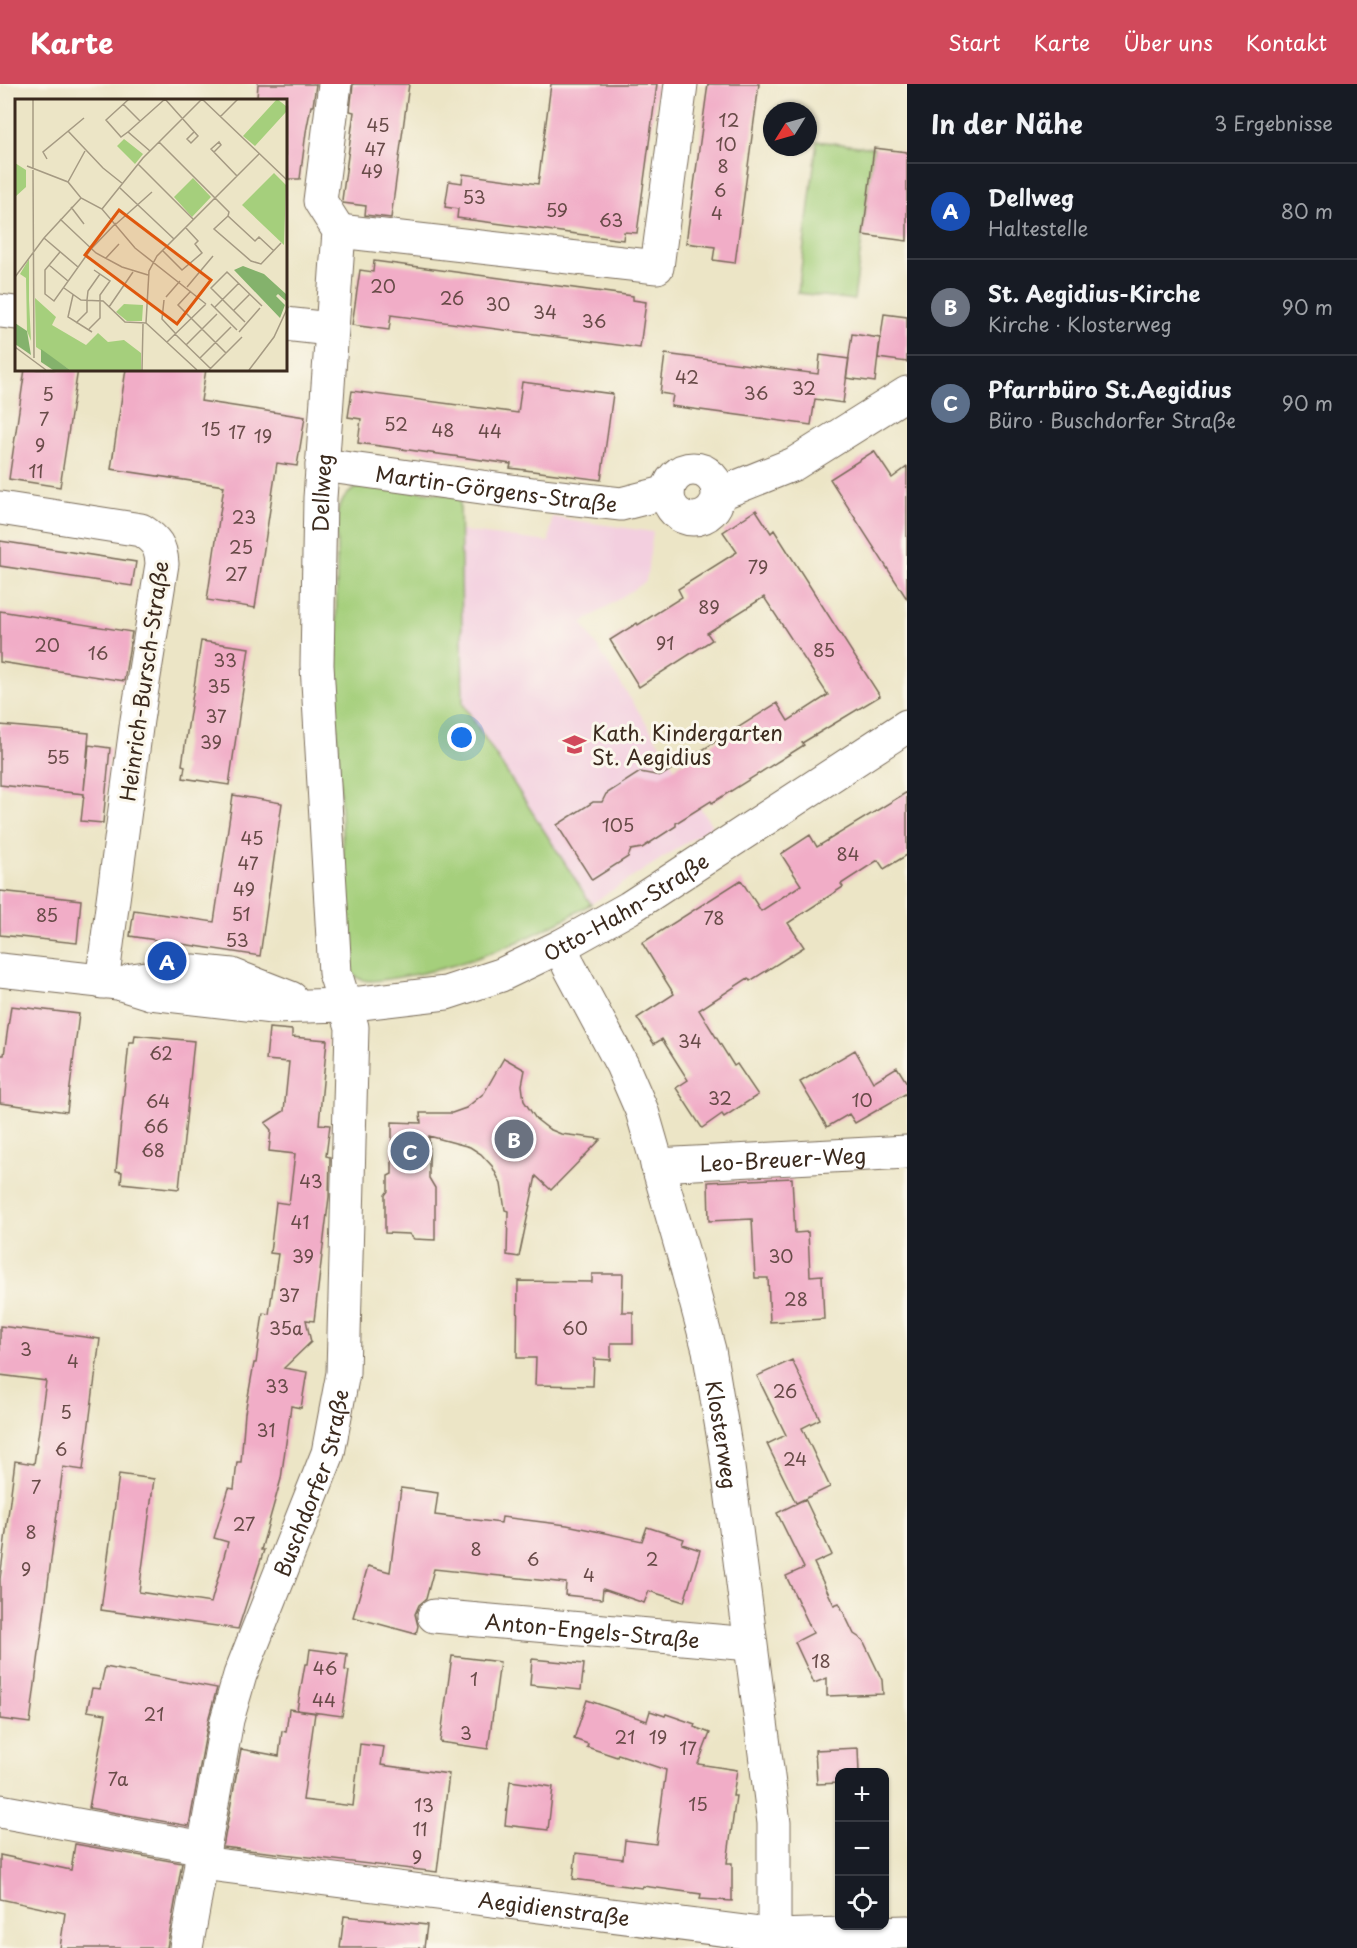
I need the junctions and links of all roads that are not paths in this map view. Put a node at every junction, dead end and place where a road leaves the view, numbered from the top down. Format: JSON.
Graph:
{"nodes":[{"id":1,"x":335,"y":84,"type":"edge"},
{"id":2,"x":681,"y":84,"type":"edge"},
{"id":3,"x":339,"y":231,"type":"junction"},
{"id":4,"x":0,"y":311,"type":"edge"},
{"id":5,"x":15,"y":314,"type":"edge"},
{"id":6,"x":286,"y":324,"type":"edge"},
{"id":7,"x":330,"y":329,"type":"junction"},
{"id":8,"x":907,"y":393,"type":"edge"},
{"id":9,"x":322,"y":465,"type":"junction"},
{"id":10,"x":0,"y":508,"type":"edge"},
{"id":11,"x":907,"y":726,"type":"edge"},
{"id":12,"x":561,"y":946,"type":"junction"},
{"id":13,"x":0,"y":970,"type":"edge"},
{"id":14,"x":110,"y":982,"type":"junction"},
{"id":15,"x":328,"y":1006,"type":"junction"},
{"id":16,"x":907,"y":1152,"type":"edge"},
{"id":17,"x":657,"y":1165,"type":"junction"},
{"id":18,"x":434,"y":1616,"type":"dead end"},
{"id":19,"x":750,"y":1644,"type":"junction"},
{"id":20,"x":0,"y":1811,"type":"edge"},
{"id":21,"x":202,"y":1855,"type":"junction"},
{"id":22,"x":907,"y":1932,"type":"edge"},
{"id":23,"x":775,"y":1942,"type":"edge"},
{"id":24,"x":186,"y":1948,"type":"edge"}],
"edges":[{"from":1,"to":3,"type":"street"},
{"from":2,"to":3,"type":"street"},
{"from":3,"to":7,"type":"street","name":"Dellweg"},
{"from":4,"to":5,"type":"street"},
{"from":6,"to":7,"type":"street"},
{"from":7,"to":9,"type":"street","name":"Dellweg"},
{"from":8,"to":9,"type":"street","name":"Martin-Görgens-Straße"},
{"from":9,"to":15,"type":"street","name":"Dellweg"},
{"from":10,"to":14,"type":"street","name":"Heinrich-Bursch-Straße"},
{"from":11,"to":12,"type":"street","name":"Otto-Hahn-Straße"},
{"from":12,"to":15,"type":"street","name":"Otto-Hahn-Straße"},
{"from":12,"to":17,"type":"street","name":"Klosterweg"},
{"from":13,"to":14,"type":"street","name":"Otto-Hahn-Straße"},
{"from":14,"to":15,"type":"street","name":"Otto-Hahn-Straße"},
{"from":15,"to":21,"type":"street","name":"Buschdorfer Straße"},
{"from":16,"to":17,"type":"street","name":"Leo-Breuer-Weg"},
{"from":17,"to":19,"type":"street","name":"Klosterweg"},
{"from":18,"to":19,"type":"street","name":"Anton-Engels-Straße"},
{"from":19,"to":23,"type":"street","name":"Klosterweg"},
{"from":20,"to":21,"type":"street","name":"Aegidienstraße"},
{"from":21,"to":23,"type":"street","name":"Aegidienstraße"},
{"from":21,"to":24,"type":"street","name":"Buschdorfer Straße"},
{"from":22,"to":23,"type":"street","name":"Aegidienstraße"}]}
